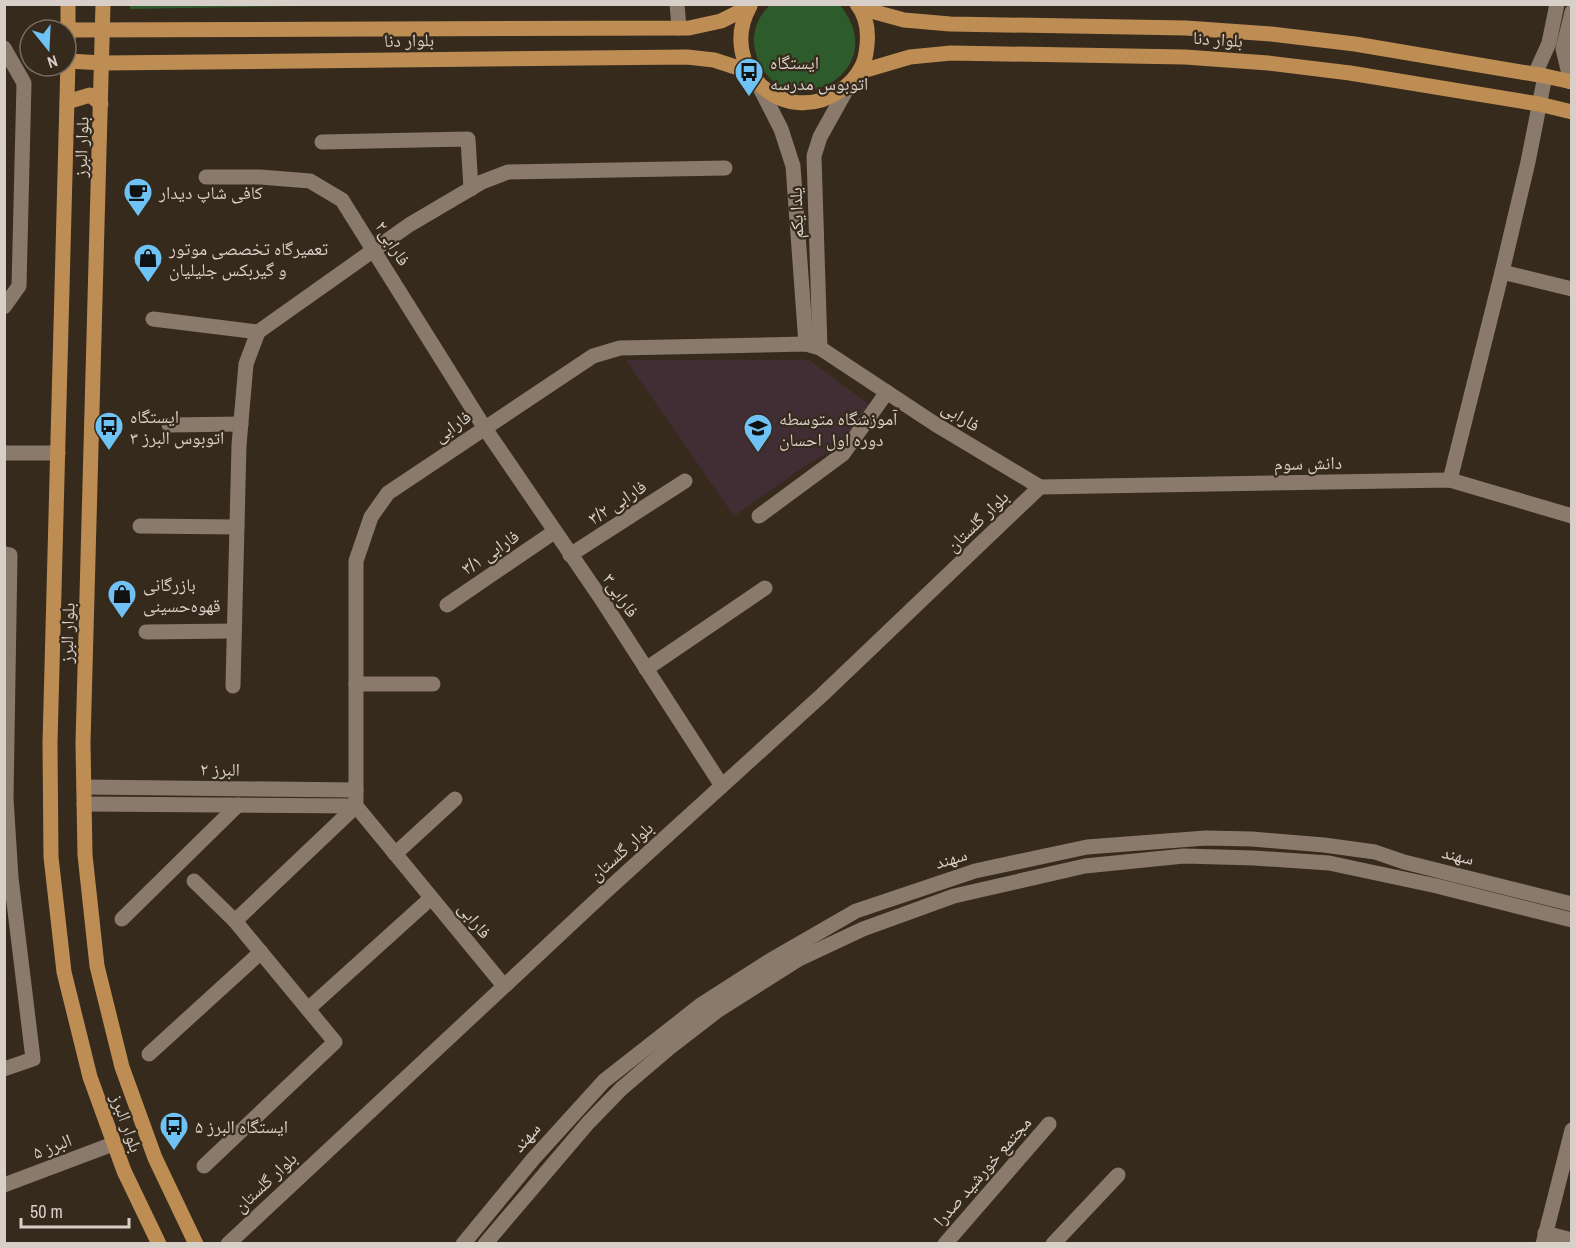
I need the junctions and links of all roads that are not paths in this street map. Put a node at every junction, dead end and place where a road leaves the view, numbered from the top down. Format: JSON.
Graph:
{"nodes":[{"id":1,"x":103,"y":4,"type":"edge"},
{"id":2,"x":677,"y":4,"type":"edge"},
{"id":3,"x":1557,"y":4,"type":"edge"},
{"id":4,"x":750,"y":6,"type":"edge"},
{"id":5,"x":859,"y":6,"type":"edge"},
{"id":6,"x":1572,"y":12,"type":"edge"},
{"id":7,"x":680,"y":28,"type":"junction"},
{"id":8,"x":78,"y":30,"type":"edge"},
{"id":9,"x":104,"y":30,"type":"junction"},
{"id":10,"x":4,"y":48,"type":"edge"},
{"id":11,"x":78,"y":62,"type":"edge"},
{"id":12,"x":103,"y":63,"type":"junction"},
{"id":13,"x":748,"y":71,"type":"junction"},
{"id":14,"x":859,"y":72,"type":"junction"},
{"id":15,"x":1540,"y":75,"type":"junction"},
{"id":16,"x":68,"y":78,"type":"edge"},
{"id":17,"x":1571,"y":82,"type":"edge"},
{"id":18,"x":758,"y":84,"type":"junction"},
{"id":19,"x":849,"y":85,"type":"junction"},
{"id":20,"x":67,"y":102,"type":"junction"},
{"id":21,"x":102,"y":104,"type":"junction"},
{"id":22,"x":1539,"y":104,"type":"junction"},
{"id":23,"x":1572,"y":112,"type":"edge"},
{"id":24,"x":322,"y":142,"type":"dead end"},
{"id":25,"x":725,"y":168,"type":"dead end"},
{"id":26,"x":206,"y":177,"type":"dead end"},
{"id":27,"x":471,"y":189,"type":"junction"},
{"id":28,"x":375,"y":250,"type":"junction"},
{"id":29,"x":1502,"y":272,"type":"junction"},
{"id":30,"x":1572,"y":289,"type":"edge"},
{"id":31,"x":4,"y":308,"type":"edge"},
{"id":32,"x":153,"y":319,"type":"dead end"},
{"id":33,"x":258,"y":332,"type":"junction"},
{"id":34,"x":813,"y":346,"type":"junction"},
{"id":35,"x":886,"y":392,"type":"junction"},
{"id":36,"x":241,"y":424,"type":"junction"},
{"id":37,"x":169,"y":425,"type":"dead end"},
{"id":38,"x":484,"y":427,"type":"junction"},
{"id":39,"x":4,"y":453,"type":"edge"},
{"id":40,"x":58,"y":453,"type":"junction"},
{"id":41,"x":1450,"y":480,"type":"junction"},
{"id":42,"x":686,"y":481,"type":"dead end"},
{"id":43,"x":1040,"y":487,"type":"junction"},
{"id":44,"x":759,"y":516,"type":"dead end"},
{"id":45,"x":1572,"y":516,"type":"edge"},
{"id":46,"x":140,"y":525,"type":"dead end"},
{"id":47,"x":237,"y":527,"type":"junction"},
{"id":48,"x":554,"y":532,"type":"junction"},
{"id":49,"x":8,"y":554,"type":"edge"},
{"id":50,"x":570,"y":555,"type":"junction"},
{"id":51,"x":765,"y":588,"type":"dead end"},
{"id":52,"x":447,"y":605,"type":"dead end"},
{"id":53,"x":234,"y":631,"type":"junction"},
{"id":54,"x":146,"y":632,"type":"dead end"},
{"id":55,"x":646,"y":669,"type":"junction"},
{"id":56,"x":356,"y":684,"type":"junction"},
{"id":57,"x":433,"y":684,"type":"dead end"},
{"id":58,"x":233,"y":686,"type":"dead end"},
{"id":59,"x":7,"y":714,"type":"edge"},
{"id":60,"x":722,"y":786,"type":"junction"},
{"id":61,"x":84,"y":787,"type":"junction"},
{"id":62,"x":356,"y":798,"type":"junction"},
{"id":63,"x":455,"y":799,"type":"dead end"},
{"id":64,"x":84,"y":804,"type":"junction"},
{"id":65,"x":238,"y":805,"type":"junction"},
{"id":66,"x":395,"y":854,"type":"junction"},
{"id":67,"x":8,"y":868,"type":"edge"},
{"id":68,"x":194,"y":881,"type":"dead end"},
{"id":69,"x":431,"y":898,"type":"junction"},
{"id":70,"x":1572,"y":904,"type":"edge"},
{"id":71,"x":122,"y":919,"type":"dead end"},
{"id":72,"x":1572,"y":920,"type":"edge"},
{"id":73,"x":235,"y":921,"type":"junction"},
{"id":74,"x":261,"y":952,"type":"junction"},
{"id":75,"x":504,"y":986,"type":"junction"},
{"id":76,"x":308,"y":1009,"type":"junction"},
{"id":77,"x":149,"y":1054,"type":"dead end"},
{"id":78,"x":4,"y":1069,"type":"edge"},
{"id":79,"x":1049,"y":1124,"type":"dead end"},
{"id":80,"x":1572,"y":1130,"type":"edge"},
{"id":81,"x":113,"y":1143,"type":"junction"},
{"id":82,"x":1568,"y":1161,"type":"edge"},
{"id":83,"x":204,"y":1166,"type":"dead end"},
{"id":84,"x":1118,"y":1175,"type":"dead end"},
{"id":85,"x":4,"y":1185,"type":"edge"},
{"id":86,"x":1544,"y":1238,"type":"edge"},
{"id":87,"x":1572,"y":1240,"type":"edge"},
{"id":88,"x":159,"y":1244,"type":"edge"},
{"id":89,"x":196,"y":1244,"type":"edge"},
{"id":90,"x":228,"y":1244,"type":"edge"},
{"id":91,"x":463,"y":1244,"type":"edge"},
{"id":92,"x":485,"y":1244,"type":"edge"},
{"id":93,"x":945,"y":1244,"type":"edge"},
{"id":94,"x":1053,"y":1244,"type":"edge"}],
"edges":[{"from":1,"to":9,"type":"main road","name":"بلوار البرز"},
{"from":2,"to":7,"type":"street"},
{"from":3,"to":15,"type":"street"},
{"from":4,"to":7,"type":"main road","name":"بلوار دنا"},
{"from":4,"to":13,"type":"main road"},
{"from":5,"to":14,"type":"main road"},
{"from":5,"to":15,"type":"main road","name":"بلوار دنا"},
{"from":6,"to":17,"type":"street"},
{"from":7,"to":9,"type":"main road","name":"بلوار دنا"},
{"from":8,"to":9,"type":"main road","name":"بلوار دنا"},
{"from":9,"to":12,"type":"main road","name":"بلوار البرز"},
{"from":10,"to":31,"type":"street"},
{"from":11,"to":12,"type":"main road","name":"بلوار دنا"},
{"from":12,"to":13,"type":"main road","name":"بلوار دنا"},
{"from":12,"to":21,"type":"main road","name":"بلوار البرز"},
{"from":13,"to":18,"type":"main road"},
{"from":14,"to":19,"type":"main road"},
{"from":14,"to":22,"type":"main road","name":"بلوار دنا"},
{"from":15,"to":17,"type":"main road","name":"بلوار دنا"},
{"from":15,"to":22,"type":"street"},
{"from":16,"to":20,"type":"main road","name":"بلوار البرز"},
{"from":18,"to":19,"type":"main road"},
{"from":18,"to":34,"type":"street","name":"یلدا یکم"},
{"from":19,"to":34,"type":"street","name":"یلدا یکم"},
{"from":20,"to":21,"type":"main road"},
{"from":20,"to":40,"type":"main road","name":"بلوار البرز"},
{"from":21,"to":61,"type":"main road","name":"بلوار البرز"},
{"from":22,"to":23,"type":"main road","name":"بلوار دنا"},
{"from":22,"to":29,"type":"street"},
{"from":24,"to":27,"type":"street"},
{"from":25,"to":27,"type":"street"},
{"from":26,"to":28,"type":"street","name":"فارابی۲"},
{"from":27,"to":28,"type":"street"},
{"from":28,"to":33,"type":"street"},
{"from":28,"to":38,"type":"street","name":"فارابی۲"},
{"from":29,"to":30,"type":"street"},
{"from":29,"to":41,"type":"street"},
{"from":32,"to":33,"type":"street"},
{"from":33,"to":36,"type":"street"},
{"from":34,"to":35,"type":"street","name":"فارابی"},
{"from":34,"to":38,"type":"street","name":"فارابی"},
{"from":35,"to":43,"type":"street","name":"فارابی"},
{"from":35,"to":44,"type":"street"},
{"from":36,"to":37,"type":"street"},
{"from":36,"to":47,"type":"street"},
{"from":38,"to":48,"type":"street","name":"فارابی۳"},
{"from":38,"to":56,"type":"street","name":"فارابی"},
{"from":39,"to":40,"type":"street"},
{"from":40,"to":81,"type":"main road","name":"بلوار البرز"},
{"from":41,"to":43,"type":"street","name":"دانش سوم"},
{"from":41,"to":45,"type":"street","name":"دانش سوم"},
{"from":42,"to":50,"type":"street","name":"فارابی ۳/۲"},
{"from":43,"to":60,"type":"street","name":"بلوار گلستان"},
{"from":46,"to":47,"type":"street"},
{"from":47,"to":53,"type":"street"},
{"from":48,"to":50,"type":"street","name":"فارابی۳"},
{"from":48,"to":52,"type":"street","name":"فارابی ۳/۱"},
{"from":49,"to":59,"type":"street"},
{"from":50,"to":55,"type":"street","name":"فارابی۳"},
{"from":51,"to":55,"type":"street"},
{"from":53,"to":54,"type":"street"},
{"from":53,"to":58,"type":"street"},
{"from":55,"to":60,"type":"street","name":"فارابی۳"},
{"from":56,"to":57,"type":"street"},
{"from":56,"to":62,"type":"street","name":"فارابی"},
{"from":59,"to":67,"type":"street"},
{"from":60,"to":75,"type":"street","name":"بلوار گلستان"},
{"from":61,"to":62,"type":"street","name":"البرز ۲"},
{"from":61,"to":64,"type":"main road","name":"بلوار البرز"},
{"from":62,"to":65,"type":"street","name":"البرز ۲"},
{"from":62,"to":66,"type":"street","name":"فارابی"},
{"from":62,"to":73,"type":"street"},
{"from":63,"to":66,"type":"street"},
{"from":64,"to":65,"type":"street","name":"البرز ۲"},
{"from":64,"to":89,"type":"main road","name":"بلوار البرز"},
{"from":65,"to":71,"type":"street"},
{"from":66,"to":69,"type":"street","name":"فارابی"},
{"from":67,"to":78,"type":"street"},
{"from":68,"to":73,"type":"street"},
{"from":69,"to":75,"type":"street","name":"فارابی"},
{"from":69,"to":76,"type":"street"},
{"from":70,"to":91,"type":"street","name":"سهند"},
{"from":72,"to":92,"type":"street","name":"سهند"},
{"from":73,"to":74,"type":"street"},
{"from":74,"to":76,"type":"street"},
{"from":74,"to":77,"type":"street"},
{"from":75,"to":90,"type":"street","name":"بلوار گلستان"},
{"from":76,"to":83,"type":"street"},
{"from":79,"to":93,"type":"street","name":"مجتمع خورشید صدرا"},
{"from":80,"to":82,"type":"street"},
{"from":81,"to":85,"type":"street","name":"البرز ۵"},
{"from":81,"to":88,"type":"main road","name":"بلوار البرز"},
{"from":82,"to":86,"type":"street"},
{"from":84,"to":94,"type":"street"},
{"from":86,"to":87,"type":"street"}]}
